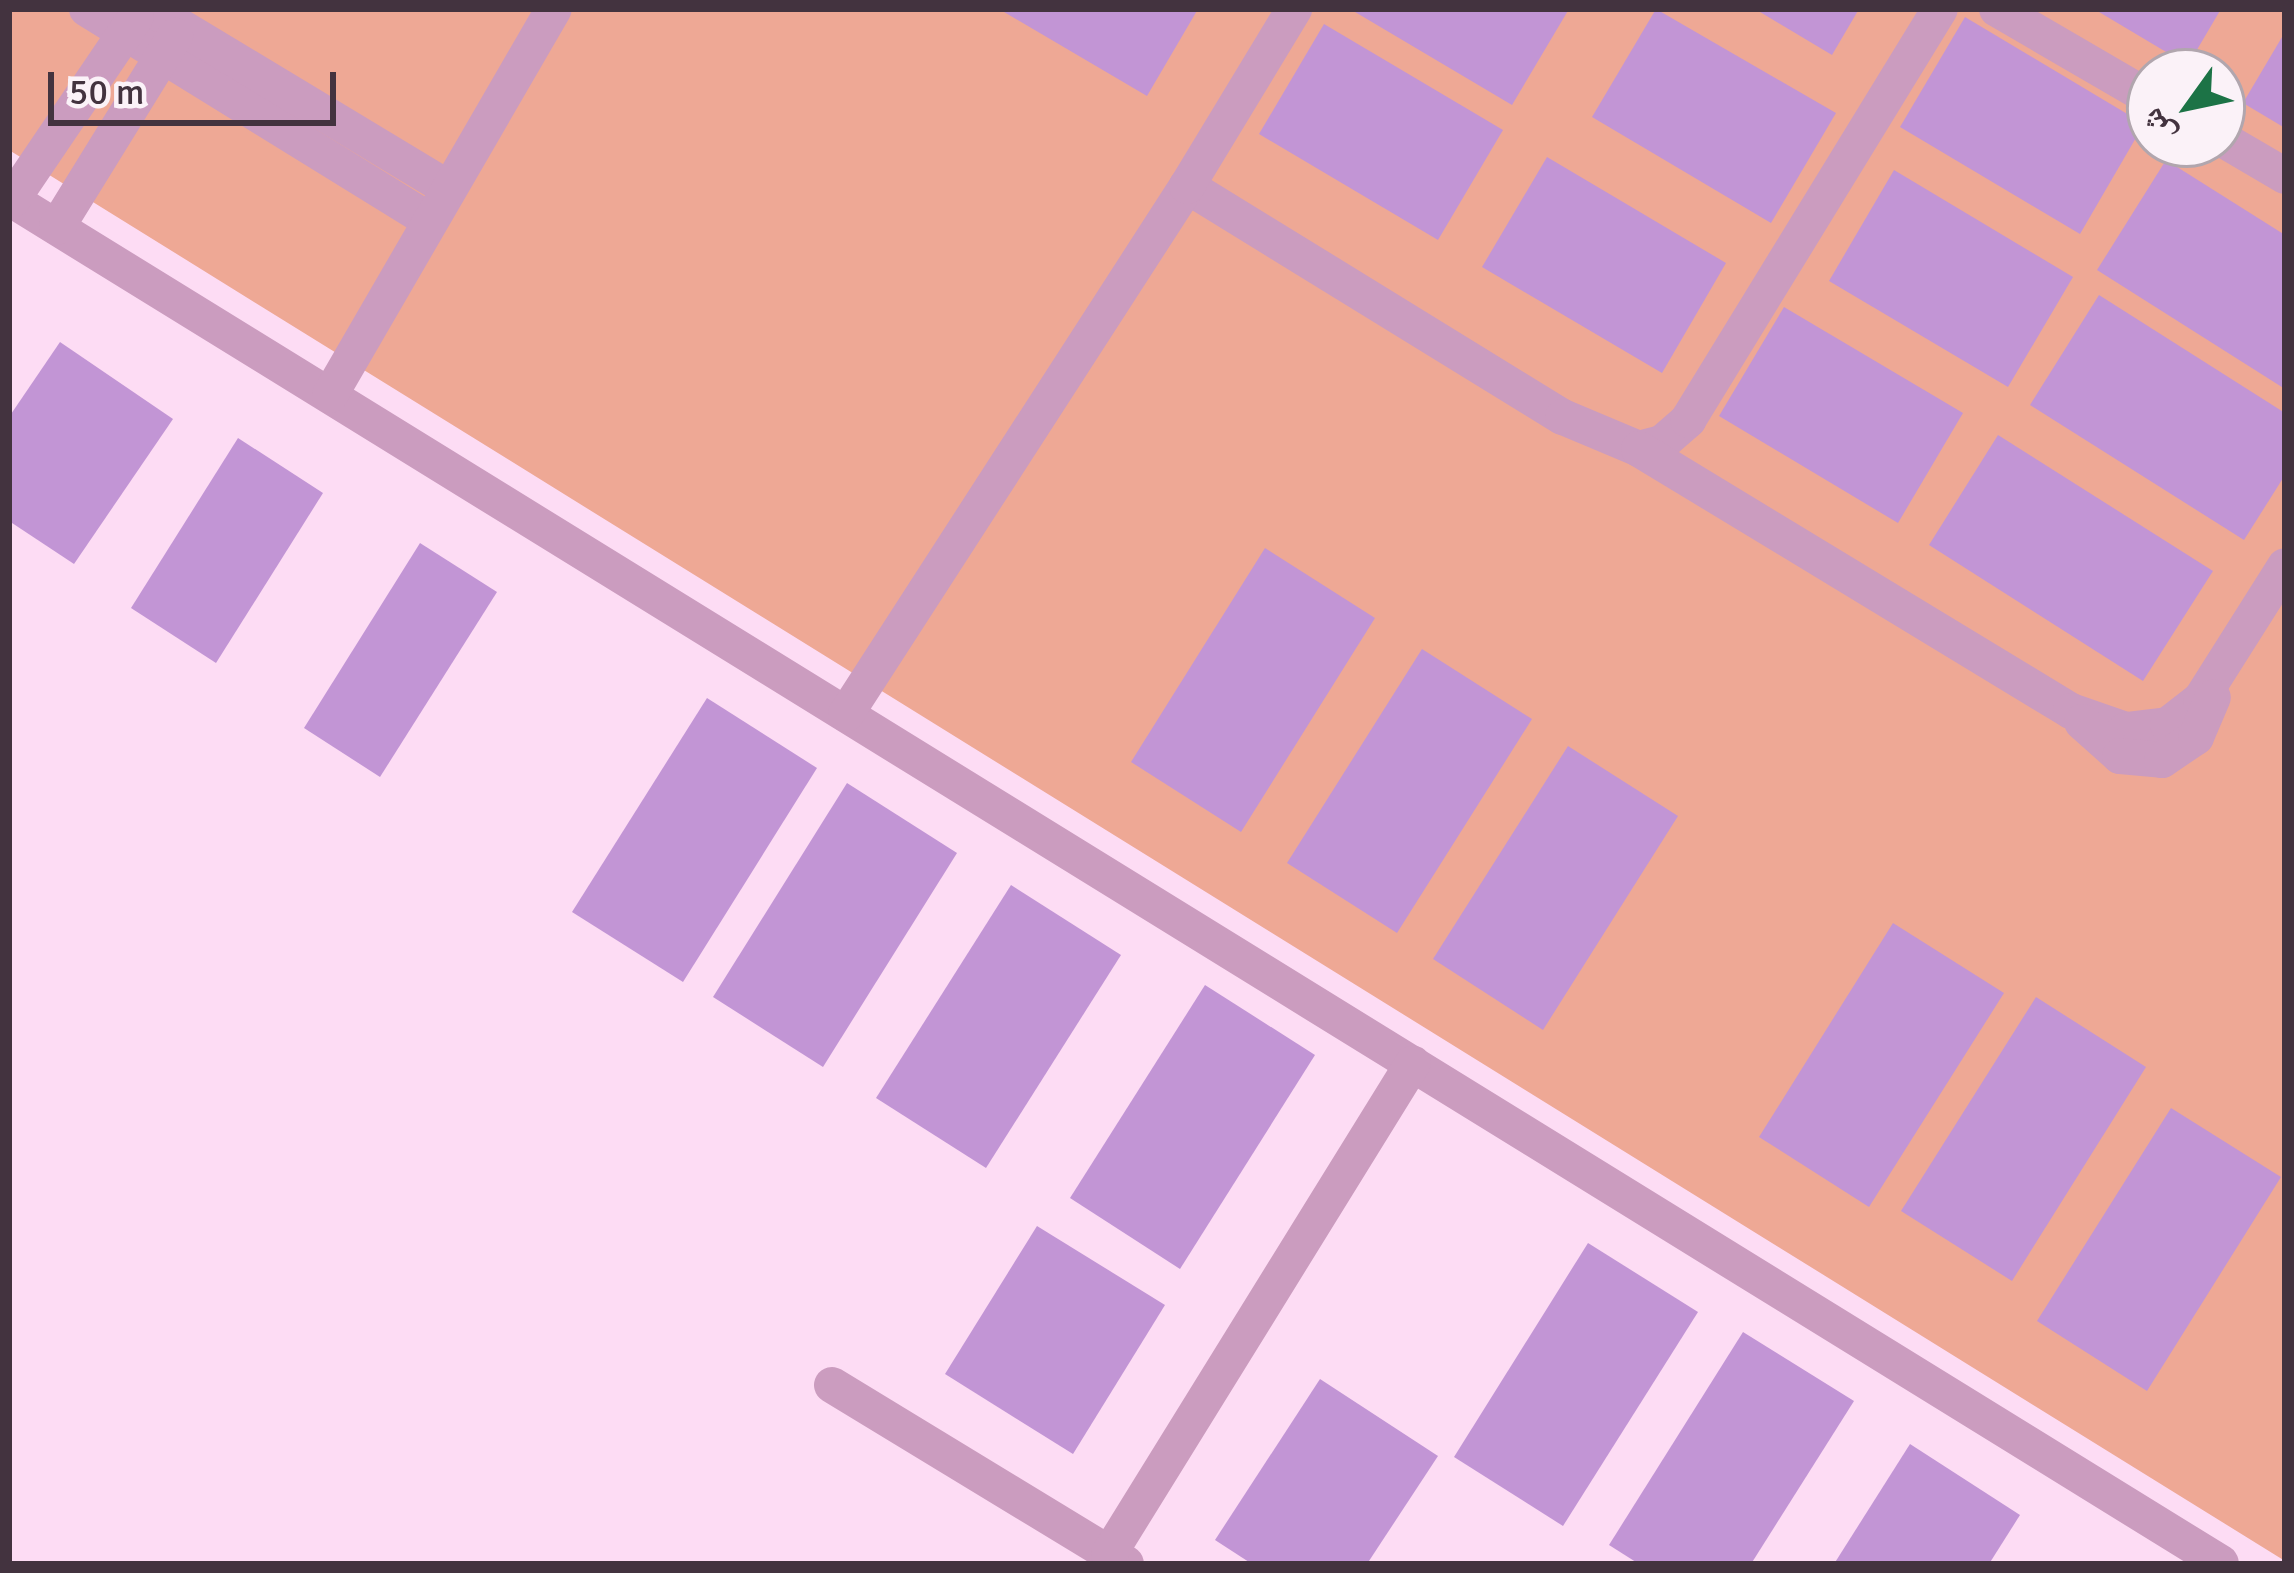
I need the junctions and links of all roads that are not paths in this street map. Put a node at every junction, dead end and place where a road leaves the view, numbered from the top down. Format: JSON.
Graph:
{"nodes":[{"id":1,"x":87,"y":9,"type":"edge"},
{"id":2,"x":554,"y":9,"type":"edge"},
{"id":3,"x":1294,"y":9,"type":"edge"},
{"id":4,"x":1940,"y":9,"type":"edge"},
{"id":5,"x":1997,"y":9,"type":"edge"},
{"id":6,"x":159,"y":24,"type":"edge"},
{"id":7,"x":2126,"y":84,"type":"edge"},
{"id":8,"x":2246,"y":154,"type":"edge"},
{"id":9,"x":2285,"y":176,"type":"edge"},
{"id":10,"x":1187,"y":186,"type":"junction"},
{"id":11,"x":449,"y":189,"type":"junction"},
{"id":12,"x":11,"y":199,"type":"edge"},
{"id":13,"x":430,"y":221,"type":"junction"},
{"id":14,"x":57,"y":227,"type":"junction"},
{"id":15,"x":329,"y":395,"type":"junction"},
{"id":16,"x":1639,"y":449,"type":"junction"},
{"id":17,"x":2285,"y":566,"type":"edge"},
{"id":18,"x":846,"y":713,"type":"junction"},
{"id":19,"x":1413,"y":1064,"type":"junction"},
{"id":20,"x":832,"y":1385,"type":"dead end"},
{"id":21,"x":1117,"y":1559,"type":"edge"},
{"id":22,"x":2221,"y":1563,"type":"edge"}],
"edges":[{"from":1,"to":6,"type":"lane"},
{"from":2,"to":11,"type":"lane"},
{"from":3,"to":10,"type":"lane"},
{"from":4,"to":16,"type":"lane"},
{"from":5,"to":7,"type":"lane"},
{"from":6,"to":11,"type":"lane"},
{"from":6,"to":12,"type":"lane"},
{"from":6,"to":13,"type":"lane"},
{"from":6,"to":14,"type":"lane"},
{"from":8,"to":9,"type":"lane"},
{"from":10,"to":16,"type":"lane"},
{"from":10,"to":18,"type":"lane"},
{"from":11,"to":13,"type":"lane"},
{"from":12,"to":14,"type":"lane"},
{"from":13,"to":15,"type":"lane"},
{"from":14,"to":15,"type":"lane"},
{"from":15,"to":18,"type":"lane"},
{"from":16,"to":17,"type":"lane"},
{"from":18,"to":19,"type":"lane"},
{"from":19,"to":21,"type":"lane"},
{"from":19,"to":22,"type":"lane"},
{"from":20,"to":21,"type":"lane"}]}
